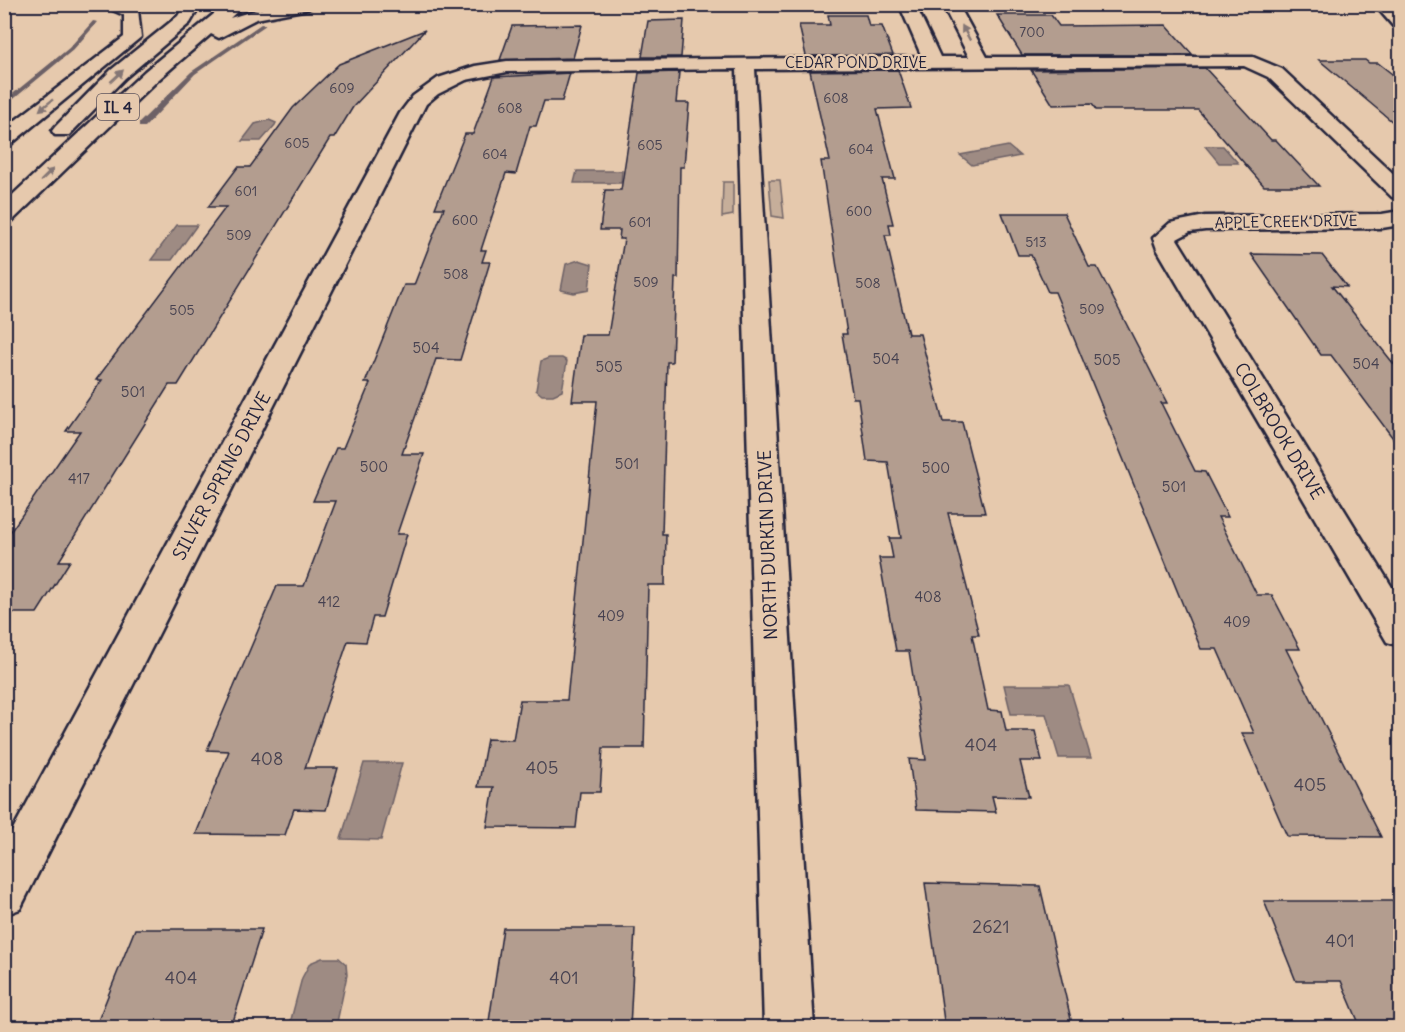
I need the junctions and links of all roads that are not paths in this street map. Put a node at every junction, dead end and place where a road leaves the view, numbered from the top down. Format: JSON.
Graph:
{"nodes":[{"id":1,"x":107,"y":4,"type":"edge"},
{"id":2,"x":175,"y":4,"type":"edge"},
{"id":3,"x":187,"y":4,"type":"edge"},
{"id":4,"x":237,"y":4,"type":"edge"},
{"id":5,"x":308,"y":4,"type":"edge"},
{"id":6,"x":907,"y":4,"type":"edge"},
{"id":7,"x":950,"y":4,"type":"edge"},
{"id":8,"x":1382,"y":4,"type":"edge"},
{"id":9,"x":1401,"y":23,"type":"edge"},
{"id":10,"x":132,"y":37,"type":"junction"},
{"id":11,"x":933,"y":62,"type":"junction"},
{"id":12,"x":981,"y":62,"type":"junction"},
{"id":13,"x":746,"y":63,"type":"junction"},
{"id":14,"x":458,"y":76,"type":"joint"},
{"id":15,"x":4,"y":140,"type":"edge"},
{"id":16,"x":80,"y":143,"type":"junction"},
{"id":17,"x":49,"y":144,"type":"dead end"},
{"id":18,"x":34,"y":161,"type":"dead end"},
{"id":19,"x":1401,"y":192,"type":"edge"},
{"id":20,"x":4,"y":195,"type":"edge"},
{"id":21,"x":4,"y":216,"type":"edge"},
{"id":22,"x":1401,"y":218,"type":"edge"},
{"id":23,"x":1164,"y":226,"type":"joint"},
{"id":24,"x":1401,"y":631,"type":"edge"},
{"id":25,"x":4,"y":893,"type":"edge"},
{"id":26,"x":789,"y":1028,"type":"edge"}],
"edges":[{"from":1,"to":10,"type":"main road"},
{"from":2,"to":10,"type":"main road","number":"IL 4"},
{"from":17,"to":3,"type":"main road","one_way":true},
{"from":4,"to":16,"type":"main road","number":"IL 4"},
{"from":5,"to":16,"type":"main road"},
{"from":6,"to":11,"type":"main road"},
{"from":12,"to":7,"type":"main road","one_way":true},
{"from":8,"to":9,"type":"main road"},
{"from":10,"to":15,"type":"main road","number":"IL 4","one_way":true},
{"from":11,"to":12,"type":"main road","name":"CEDAR POND DRIVE"},
{"from":11,"to":13,"type":"main road","name":"CEDAR POND DRIVE"},
{"from":12,"to":19,"type":"main road","name":"CEDAR POND DRIVE"},
{"from":13,"to":14,"type":"main road","name":"CEDAR POND DRIVE"},
{"from":13,"to":26,"type":"main road","name":"NORTH DURKIN DRIVE"},
{"from":14,"to":25,"type":"main road","name":"SILVER SPRING DRIVE"},
{"from":21,"to":16,"type":"main road","number":"IL 4","one_way":true},
{"from":18,"to":20,"type":"main road"},
{"from":22,"to":23,"type":"main road","name":"APPLE CREEK DRIVE"},
{"from":23,"to":24,"type":"main road","name":"COLBROOK DRIVE"}]}
